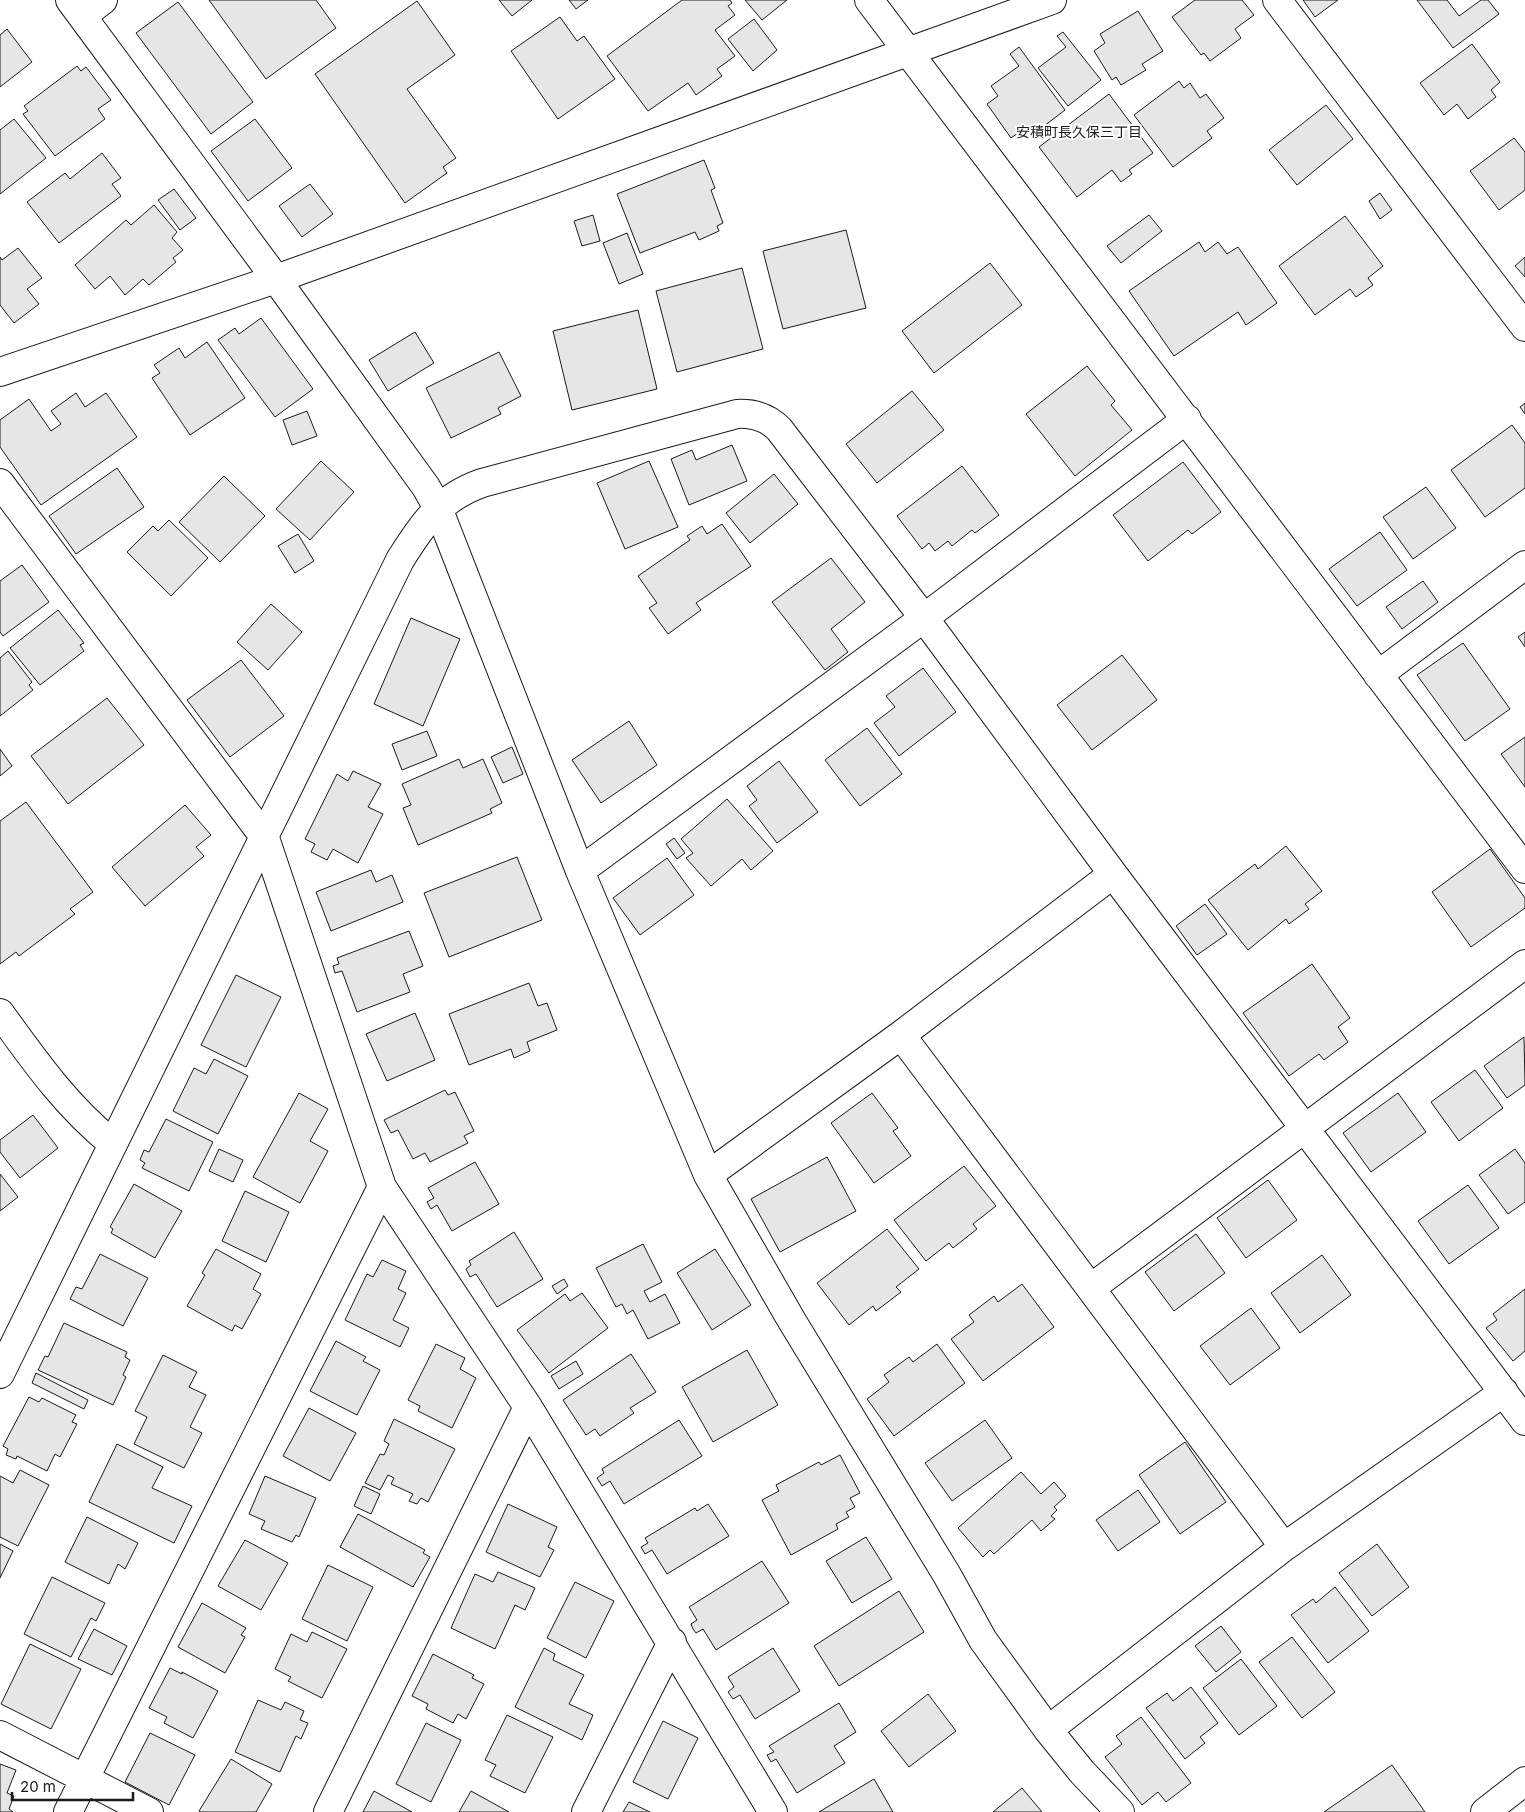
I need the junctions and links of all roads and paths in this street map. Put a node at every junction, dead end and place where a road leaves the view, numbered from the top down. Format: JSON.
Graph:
{"nodes":[{"id":1,"x":869,"y":0,"type":"edge"},
{"id":2,"x":1052,"y":0,"type":"edge"},
{"id":3,"x":1277,"y":0,"type":"edge"},
{"id":4,"x":85,"y":5,"type":"edge"},
{"id":5,"x":907,"y":51,"type":"junction"},
{"id":6,"x":276,"y":279,"type":"junction"},
{"id":7,"x":1525,"y":327,"type":"edge"},
{"id":8,"x":0,"y":372,"type":"edge"},
{"id":9,"x":1187,"y":419,"type":"junction"},
{"id":10,"x":0,"y":483,"type":"edge"},
{"id":11,"x":438,"y":508,"type":"junction"},
{"id":12,"x":1525,"y":565,"type":"edge"},
{"id":13,"x":924,"y":618,"type":"junction"},
{"id":14,"x":1378,"y":675,"type":"junction"},
{"id":15,"x":265,"y":838,"type":"junction"},
{"id":16,"x":1525,"y":869,"type":"edge"},
{"id":17,"x":580,"y":871,"type":"junction"},
{"id":18,"x":1113,"y":874,"type":"junction"},
{"id":19,"x":1525,"y":964,"type":"edge"},
{"id":20,"x":0,"y":1013,"type":"edge"},
{"id":21,"x":902,"y":1034,"type":"junction"},
{"id":22,"x":1304,"y":1129,"type":"junction"},
{"id":23,"x":112,"y":1143,"type":"junction"},
{"id":24,"x":708,"y":1175,"type":"junction"},
{"id":25,"x":382,"y":1187,"type":"junction"},
{"id":26,"x":1091,"y":1288,"type":"junction"},
{"id":27,"x":0,"y":1374,"type":"edge"},
{"id":28,"x":1504,"y":1392,"type":"junction"},
{"id":29,"x":528,"y":1407,"type":"junction"},
{"id":30,"x":1525,"y":1421,"type":"edge"},
{"id":31,"x":1284,"y":1547,"type":"junction"},
{"id":32,"x":672,"y":1642,"type":"junction"},
{"id":33,"x":1048,"y":1730,"type":"junction"},
{"id":34,"x":0,"y":1735,"type":"edge"},
{"id":35,"x":84,"y":1779,"type":"junction"},
{"id":36,"x":1525,"y":1781,"type":"edge"},
{"id":37,"x":68,"y":1812,"type":"edge"},
{"id":38,"x":149,"y":1812,"type":"edge"},
{"id":39,"x":328,"y":1812,"type":"edge"},
{"id":40,"x":586,"y":1812,"type":"edge"},
{"id":41,"x":773,"y":1812,"type":"edge"},
{"id":42,"x":1120,"y":1812,"type":"edge"},
{"id":43,"x":1485,"y":1812,"type":"edge"}],
"edges":[{"from":1,"to":5,"type":"street"},
{"from":2,"to":5,"type":"street"},
{"from":3,"to":7,"type":"street"},
{"from":4,"to":6,"type":"street"},
{"from":5,"to":6,"type":"street"},
{"from":5,"to":9,"type":"street"},
{"from":6,"to":8,"type":"street"},
{"from":6,"to":11,"type":"street"},
{"from":9,"to":13,"type":"street"},
{"from":9,"to":14,"type":"street"},
{"from":10,"to":15,"type":"street"},
{"from":11,"to":13,"type":"street"},
{"from":11,"to":15,"type":"street"},
{"from":11,"to":17,"type":"street"},
{"from":12,"to":14,"type":"street"},
{"from":13,"to":17,"type":"street"},
{"from":13,"to":18,"type":"street"},
{"from":14,"to":16,"type":"street"},
{"from":15,"to":23,"type":"street"},
{"from":15,"to":25,"type":"street"},
{"from":17,"to":24,"type":"street"},
{"from":18,"to":21,"type":"street"},
{"from":18,"to":22,"type":"street"},
{"from":19,"to":22,"type":"street"},
{"from":20,"to":23,"type":"street"},
{"from":21,"to":24,"type":"street"},
{"from":21,"to":26,"type":"street"},
{"from":22,"to":26,"type":"street"},
{"from":22,"to":28,"type":"street"},
{"from":23,"to":27,"type":"street"},
{"from":24,"to":33,"type":"street"},
{"from":25,"to":29,"type":"street"},
{"from":25,"to":35,"type":"street"},
{"from":26,"to":31,"type":"street"},
{"from":28,"to":30,"type":"street"},
{"from":28,"to":31,"type":"street"},
{"from":29,"to":32,"type":"street"},
{"from":29,"to":39,"type":"street"},
{"from":31,"to":33,"type":"street"},
{"from":32,"to":40,"type":"street"},
{"from":32,"to":41,"type":"street"},
{"from":33,"to":42,"type":"street"},
{"from":34,"to":35,"type":"street"},
{"from":35,"to":37,"type":"street"},
{"from":35,"to":38,"type":"street"},
{"from":36,"to":43,"type":"street"}]}
